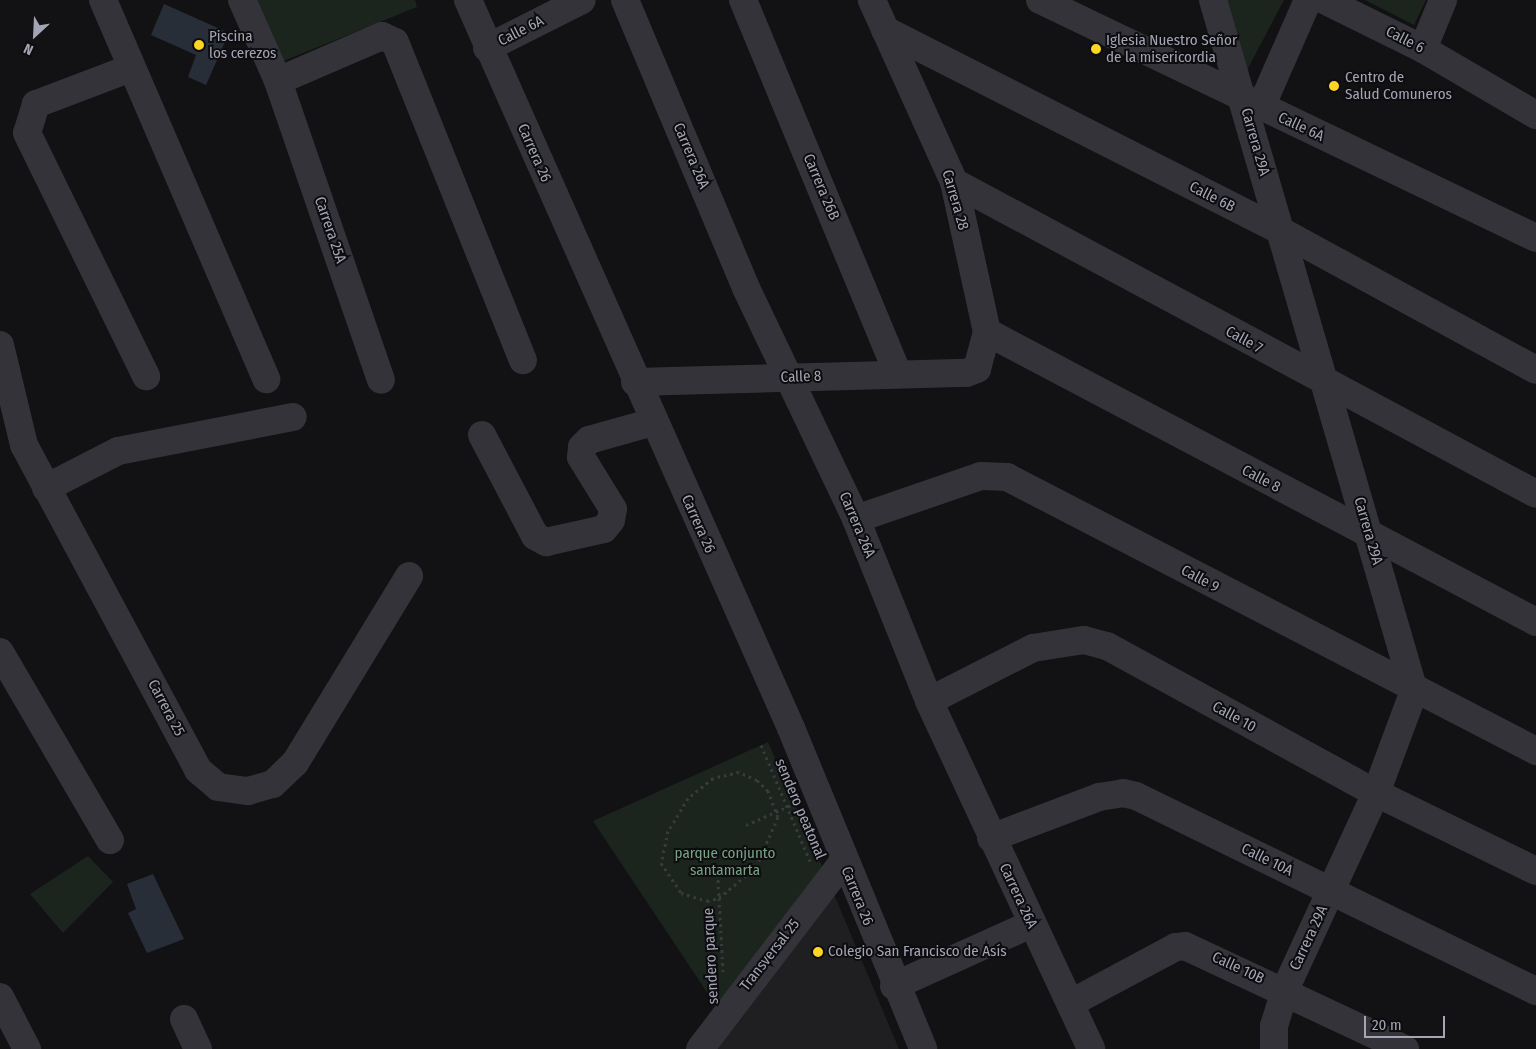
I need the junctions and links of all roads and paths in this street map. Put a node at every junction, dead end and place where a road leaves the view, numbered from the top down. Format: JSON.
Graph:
{"nodes":[{"id":1,"x":103,"y":0,"type":"edge"},
{"id":2,"x":242,"y":0,"type":"edge"},
{"id":3,"x":468,"y":0,"type":"edge"},
{"id":4,"x":582,"y":0,"type":"edge"},
{"id":5,"x":625,"y":0,"type":"edge"},
{"id":6,"x":743,"y":0,"type":"edge"},
{"id":7,"x":872,"y":0,"type":"edge"},
{"id":8,"x":1040,"y":0,"type":"edge"},
{"id":9,"x":1213,"y":0,"type":"edge"},
{"id":10,"x":1308,"y":0,"type":"edge"},
{"id":11,"x":1324,"y":0,"type":"edge"},
{"id":12,"x":1443,"y":0,"type":"edge"},
{"id":13,"x":885,"y":30,"type":"junction"},
{"id":14,"x":487,"y":48,"type":"junction"},
{"id":15,"x":1423,"y":49,"type":"junction"},
{"id":16,"x":131,"y":68,"type":"junction"},
{"id":17,"x":278,"y":80,"type":"junction"},
{"id":18,"x":1251,"y":103,"type":"junction"},
{"id":19,"x":1536,"y":115,"type":"edge"},
{"id":20,"x":954,"y":182,"type":"junction"},
{"id":21,"x":1281,"y":231,"type":"junction"},
{"id":22,"x":1536,"y":238,"type":"edge"},
{"id":23,"x":987,"y":332,"type":"junction"},
{"id":24,"x":0,"y":345,"type":"edge"},
{"id":25,"x":524,"y":360,"type":"dead end"},
{"id":26,"x":1536,"y":370,"type":"edge"},
{"id":27,"x":966,"y":373,"type":"joint"},
{"id":28,"x":898,"y":374,"type":"junction"},
{"id":29,"x":146,"y":376,"type":"dead end"},
{"id":30,"x":788,"y":378,"type":"junction"},
{"id":31,"x":266,"y":379,"type":"dead end"},
{"id":32,"x":381,"y":380,"type":"dead end"},
{"id":33,"x":636,"y":382,"type":"junction"},
{"id":34,"x":1325,"y":384,"type":"junction"},
{"id":35,"x":6,"y":414,"type":"edge"},
{"id":36,"x":293,"y":418,"type":"dead end"},
{"id":37,"x":653,"y":422,"type":"junction"},
{"id":38,"x":482,"y":435,"type":"dead end"},
{"id":39,"x":46,"y":488,"type":"junction"},
{"id":40,"x":1536,"y":494,"type":"edge"},
{"id":41,"x":856,"y":519,"type":"junction"},
{"id":42,"x":1369,"y":537,"type":"junction"},
{"id":43,"x":409,"y":576,"type":"dead end"},
{"id":44,"x":1536,"y":622,"type":"edge"},
{"id":45,"x":0,"y":652,"type":"edge"},
{"id":46,"x":1414,"y":691,"type":"junction"},
{"id":47,"x":929,"y":701,"type":"junction"},
{"id":48,"x":761,"y":745,"type":"dead end"},
{"id":49,"x":1536,"y":751,"type":"edge"},
{"id":50,"x":1376,"y":793,"type":"junction"},
{"id":51,"x":789,"y":806,"type":"junction"},
{"id":52,"x":777,"y":812,"type":"junction"},
{"id":53,"x":746,"y":825,"type":"dead end"},
{"id":54,"x":992,"y":838,"type":"junction"},
{"id":55,"x":110,"y":840,"type":"dead end"},
{"id":56,"x":843,"y":862,"type":"junction"},
{"id":57,"x":717,"y":868,"type":"dead end"},
{"id":58,"x":813,"y":869,"type":"dead end"},
{"id":59,"x":1536,"y":871,"type":"edge"},
{"id":60,"x":1331,"y":891,"type":"junction"},
{"id":61,"x":719,"y":898,"type":"junction"},
{"id":62,"x":1031,"y":924,"type":"junction"},
{"id":63,"x":894,"y":986,"type":"junction"},
{"id":64,"x":1285,"y":990,"type":"junction"},
{"id":65,"x":1536,"y":991,"type":"edge"},
{"id":66,"x":0,"y":997,"type":"edge"},
{"id":67,"x":1071,"y":1003,"type":"junction"},
{"id":68,"x":725,"y":1013,"type":"junction"},
{"id":69,"x":184,"y":1019,"type":"dead end"},
{"id":70,"x":27,"y":1049,"type":"edge"},
{"id":71,"x":198,"y":1049,"type":"edge"},
{"id":72,"x":700,"y":1049,"type":"edge"},
{"id":73,"x":923,"y":1049,"type":"edge"},
{"id":74,"x":1091,"y":1049,"type":"edge"},
{"id":75,"x":1274,"y":1049,"type":"edge"},
{"id":76,"x":1405,"y":1049,"type":"edge"}],
"edges":[{"from":1,"to":16,"type":"street"},
{"from":2,"to":17,"type":"street","name":"Carrera 25A"},
{"from":3,"to":14,"type":"street","name":"Carrera 26"},
{"from":4,"to":14,"type":"street","name":"Calle 6A"},
{"from":5,"to":30,"type":"street","name":"Carrera 26A"},
{"from":6,"to":28,"type":"street","name":"Carrera 26B"},
{"from":7,"to":13,"type":"street","name":"Carrera 28"},
{"from":8,"to":18,"type":"street","name":"Calle 6A"},
{"from":9,"to":18,"type":"street","name":"Carrera 29A"},
{"from":10,"to":18,"type":"street","name":"Carrera 29A"},
{"from":11,"to":15,"type":"street","name":"Calle 6"},
{"from":12,"to":15,"type":"street"},
{"from":13,"to":20,"type":"street","name":"Carrera 28"},
{"from":13,"to":21,"type":"street","name":"Calle 6B"},
{"from":14,"to":33,"type":"street","name":"Carrera 26"},
{"from":15,"to":19,"type":"street","name":"Calle 6"},
{"from":16,"to":29,"type":"street"},
{"from":16,"to":31,"type":"street"},
{"from":17,"to":25,"type":"street"},
{"from":17,"to":32,"type":"street","name":"Carrera 25A"},
{"from":18,"to":21,"type":"street","name":"Carrera 29A"},
{"from":18,"to":22,"type":"street","name":"Calle 6A"},
{"from":20,"to":23,"type":"street","name":"Carrera 28"},
{"from":20,"to":34,"type":"street","name":"Calle 7"},
{"from":21,"to":26,"type":"street","name":"Calle 6B"},
{"from":21,"to":34,"type":"street","name":"Carrera 29A"},
{"from":23,"to":27,"type":"street","name":"Carrera 28"},
{"from":23,"to":42,"type":"street","name":"Calle 8"},
{"from":24,"to":35,"type":"street","name":"Carrera 25"},
{"from":27,"to":28,"type":"street","name":"Calle 8"},
{"from":28,"to":30,"type":"street","name":"Calle 8"},
{"from":30,"to":33,"type":"street","name":"Calle 8"},
{"from":30,"to":41,"type":"street","name":"Carrera 26A"},
{"from":33,"to":37,"type":"street","name":"Carrera 26"},
{"from":34,"to":40,"type":"street","name":"Calle 7"},
{"from":34,"to":42,"type":"street","name":"Carrera 29A"},
{"from":35,"to":39,"type":"street","name":"Carrera 25"},
{"from":36,"to":39,"type":"street"},
{"from":37,"to":38,"type":"street"},
{"from":37,"to":56,"type":"street","name":"Carrera 26"},
{"from":39,"to":43,"type":"street","name":"Carrera 25"},
{"from":41,"to":46,"type":"street","name":"Calle 9"},
{"from":41,"to":47,"type":"street","name":"Carrera 26A"},
{"from":42,"to":44,"type":"street","name":"Calle 8"},
{"from":42,"to":46,"type":"street","name":"Carrera 29A"},
{"from":45,"to":55,"type":"street"},
{"from":46,"to":49,"type":"street","name":"Calle 9"},
{"from":46,"to":50,"type":"street","name":"Carrera 29A"},
{"from":47,"to":50,"type":"street","name":"Calle 10"},
{"from":47,"to":54,"type":"street","name":"Carrera 26A"},
{"from":48,"to":51,"type":"path","name":"sendero peatonal"},
{"from":50,"to":59,"type":"street","name":"Calle 10"},
{"from":50,"to":60,"type":"street","name":"Carrera 29A"},
{"from":51,"to":52,"type":"path"},
{"from":51,"to":58,"type":"path","name":"sendero peatonal"},
{"from":52,"to":53,"type":"path"},
{"from":52,"to":61,"type":"path","name":"sendero parque"},
{"from":52,"to":61,"type":"path","name":"sendero parque"},
{"from":54,"to":60,"type":"street","name":"Calle 10A"},
{"from":54,"to":62,"type":"street","name":"Carrera 26A"},
{"from":56,"to":63,"type":"street","name":"Carrera 26"},
{"from":56,"to":68,"type":"street","name":"Transversal 25"},
{"from":57,"to":61,"type":"path","name":"sendero parque"},
{"from":60,"to":64,"type":"street","name":"Carrera 29A"},
{"from":60,"to":65,"type":"street","name":"Calle 10A"},
{"from":61,"to":68,"type":"path","name":"sendero parque"},
{"from":62,"to":63,"type":"street"},
{"from":62,"to":67,"type":"street","name":"Carrera 26A"},
{"from":63,"to":73,"type":"street","name":"Carrera 26"},
{"from":64,"to":67,"type":"street","name":"Calle 10B"},
{"from":64,"to":75,"type":"street","name":"Carrera 29A"},
{"from":64,"to":76,"type":"street","name":"Calle 10B"},
{"from":66,"to":70,"type":"street"},
{"from":67,"to":74,"type":"street","name":"Carrera 26A"},
{"from":68,"to":72,"type":"street","name":"Transversal 25"},
{"from":69,"to":71,"type":"street"}]}
